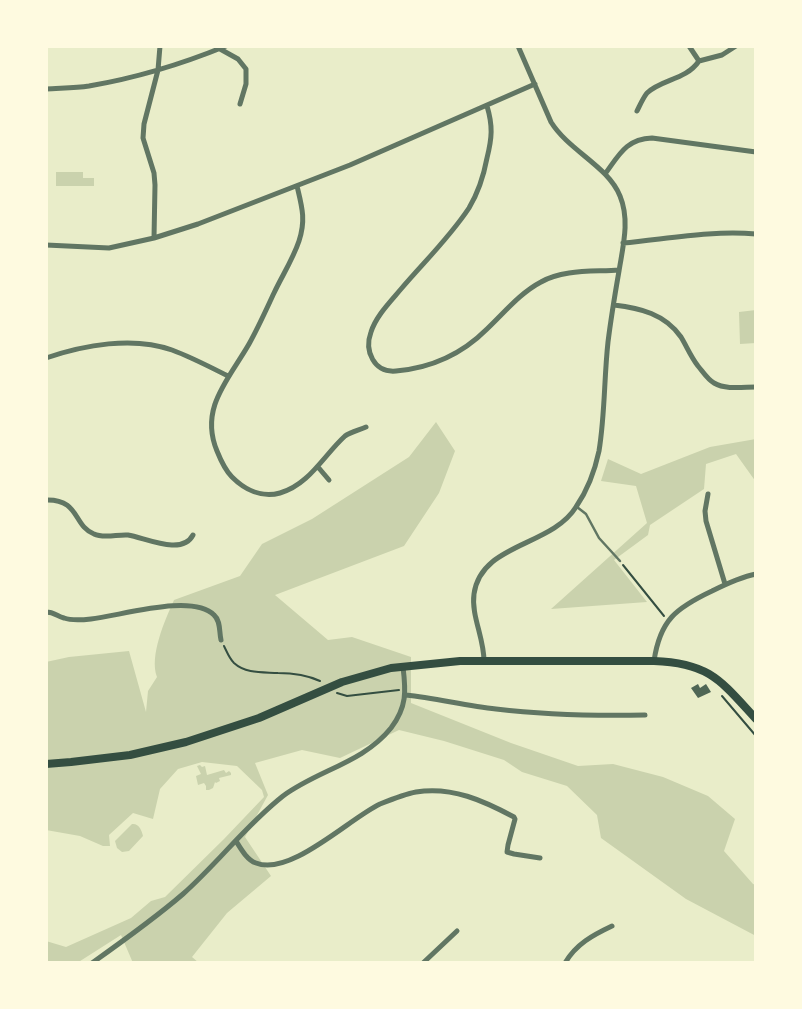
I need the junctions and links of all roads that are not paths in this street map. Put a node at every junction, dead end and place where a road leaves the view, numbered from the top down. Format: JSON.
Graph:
{"nodes":[{"id":1,"x":160,"y":46,"type":"edge"},
{"id":2,"x":226,"y":46,"type":"edge"},
{"id":3,"x":518,"y":46,"type":"edge"},
{"id":4,"x":689,"y":46,"type":"edge"},
{"id":5,"x":736,"y":46,"type":"edge"},
{"id":6,"x":220,"y":49,"type":"junction"},
{"id":7,"x":698,"y":61,"type":"junction"},
{"id":8,"x":158,"y":70,"type":"junction"},
{"id":9,"x":535,"y":84,"type":"junction"},
{"id":10,"x":46,"y":89,"type":"edge"},
{"id":11,"x":240,"y":104,"type":"dead end"},
{"id":12,"x":487,"y":106,"type":"junction"},
{"id":13,"x":637,"y":111,"type":"dead end"},
{"id":14,"x":756,"y":152,"type":"edge"},
{"id":15,"x":605,"y":174,"type":"junction"},
{"id":16,"x":297,"y":186,"type":"junction"},
{"id":17,"x":756,"y":234,"type":"edge"},
{"id":18,"x":154,"y":238,"type":"junction"},
{"id":19,"x":624,"y":243,"type":"junction"},
{"id":20,"x":46,"y":246,"type":"edge"},
{"id":21,"x":619,"y":270,"type":"junction"},
{"id":22,"x":614,"y":305,"type":"junction"},
{"id":23,"x":46,"y":358,"type":"edge"},
{"id":24,"x":228,"y":376,"type":"junction"},
{"id":25,"x":756,"y":387,"type":"edge"},
{"id":26,"x":366,"y":427,"type":"dead end"},
{"id":27,"x":318,"y":467,"type":"junction"},
{"id":28,"x":329,"y":480,"type":"dead end"},
{"id":29,"x":708,"y":494,"type":"dead end"},
{"id":30,"x":46,"y":500,"type":"edge"},
{"id":31,"x":577,"y":507,"type":"junction"},
{"id":32,"x":193,"y":535,"type":"dead end"},
{"id":33,"x":620,"y":561,"type":"road end"},
{"id":34,"x":756,"y":574,"type":"edge"},
{"id":35,"x":725,"y":584,"type":"junction"},
{"id":36,"x":46,"y":612,"type":"edge"},
{"id":37,"x":221,"y":640,"type":"road end"},
{"id":38,"x":484,"y":661,"type":"junction"},
{"id":39,"x":654,"y":661,"type":"junction"},
{"id":40,"x":403,"y":667,"type":"junction"},
{"id":41,"x":406,"y":695,"type":"junction"},
{"id":42,"x":645,"y":715,"type":"dead end"},
{"id":43,"x":756,"y":719,"type":"edge"},
{"id":44,"x":46,"y":764,"type":"edge"},
{"id":45,"x":236,"y":841,"type":"junction"},
{"id":46,"x":540,"y":858,"type":"dead end"},
{"id":47,"x":612,"y":926,"type":"dead end"},
{"id":48,"x":457,"y":931,"type":"dead end"},
{"id":49,"x":92,"y":963,"type":"edge"},
{"id":50,"x":423,"y":963,"type":"edge"},
{"id":51,"x":565,"y":963,"type":"edge"}],
"edges":[{"from":1,"to":8,"type":"street"},
{"from":2,"to":6,"type":"street"},
{"from":3,"to":9,"type":"street"},
{"from":4,"to":7,"type":"street"},
{"from":5,"to":7,"type":"street"},
{"from":6,"to":8,"type":"street"},
{"from":6,"to":11,"type":"street"},
{"from":7,"to":13,"type":"street"},
{"from":8,"to":10,"type":"street"},
{"from":8,"to":18,"type":"street"},
{"from":9,"to":12,"type":"street"},
{"from":9,"to":15,"type":"street"},
{"from":12,"to":16,"type":"street"},
{"from":12,"to":21,"type":"street"},
{"from":14,"to":15,"type":"street"},
{"from":15,"to":19,"type":"street"},
{"from":16,"to":18,"type":"street"},
{"from":16,"to":24,"type":"street"},
{"from":17,"to":19,"type":"street"},
{"from":18,"to":20,"type":"street"},
{"from":19,"to":21,"type":"street"},
{"from":21,"to":22,"type":"street"},
{"from":22,"to":25,"type":"street"},
{"from":22,"to":31,"type":"street"},
{"from":23,"to":24,"type":"street"},
{"from":24,"to":27,"type":"street"},
{"from":26,"to":27,"type":"street"},
{"from":27,"to":28,"type":"street"},
{"from":29,"to":35,"type":"street"},
{"from":30,"to":32,"type":"street"},
{"from":31,"to":33,"type":"lane"},
{"from":31,"to":38,"type":"street"},
{"from":34,"to":35,"type":"street"},
{"from":35,"to":39,"type":"street"},
{"from":36,"to":37,"type":"street"},
{"from":38,"to":39,"type":"main road"},
{"from":38,"to":40,"type":"main road"},
{"from":39,"to":43,"type":"main road"},
{"from":40,"to":41,"type":"street"},
{"from":40,"to":44,"type":"main road"},
{"from":41,"to":42,"type":"street"},
{"from":41,"to":45,"type":"street"},
{"from":45,"to":46,"type":"street"},
{"from":45,"to":49,"type":"street"},
{"from":47,"to":51,"type":"street"},
{"from":48,"to":50,"type":"street"}]}
